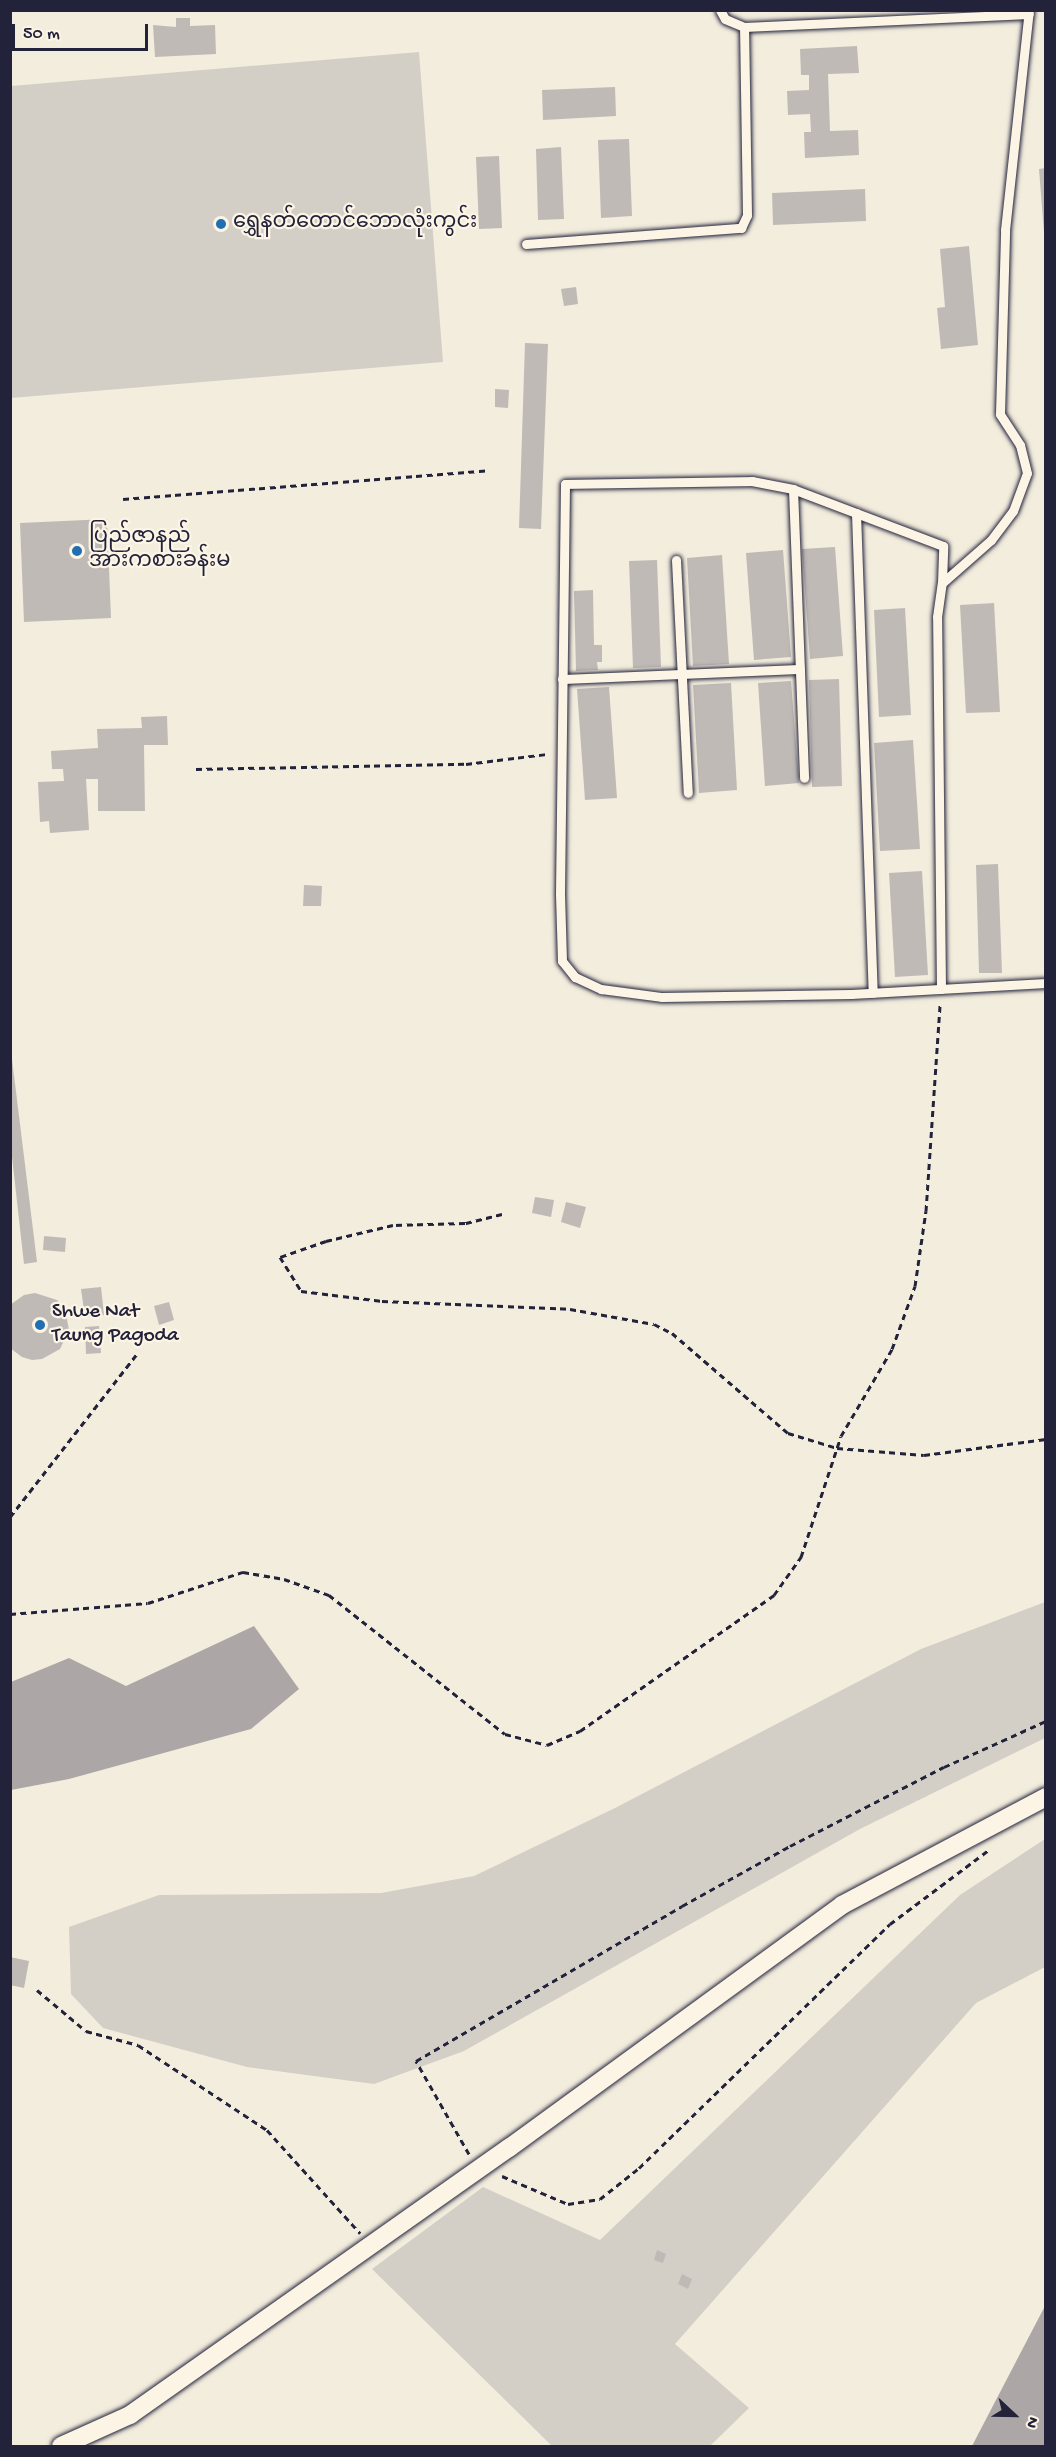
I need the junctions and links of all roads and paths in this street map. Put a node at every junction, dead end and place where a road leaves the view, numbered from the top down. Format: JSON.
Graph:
{"nodes":[{"id":1,"x":720,"y":10,"type":"edge"},
{"id":2,"x":1029,"y":12,"type":"edge"},
{"id":3,"x":744,"y":27,"type":"junction"},
{"id":4,"x":526,"y":244,"type":"dead end"},
{"id":5,"x":489,"y":470,"type":"dead end"},
{"id":6,"x":793,"y":489,"type":"junction"},
{"id":7,"x":123,"y":499,"type":"dead end"},
{"id":8,"x":856,"y":513,"type":"junction"},
{"id":9,"x":676,"y":560,"type":"dead end"},
{"id":10,"x":942,"y":583,"type":"junction"},
{"id":11,"x":800,"y":669,"type":"junction"},
{"id":12,"x":682,"y":674,"type":"junction"},
{"id":13,"x":562,"y":679,"type":"junction"},
{"id":14,"x":561,"y":753,"type":"junction"},
{"id":15,"x":196,"y":769,"type":"dead end"},
{"id":16,"x":804,"y":778,"type":"dead end"},
{"id":17,"x":688,"y":793,"type":"dead end"},
{"id":18,"x":1046,"y":983,"type":"edge"},
{"id":19,"x":941,"y":989,"type":"junction"},
{"id":20,"x":873,"y":993,"type":"junction"},
{"id":21,"x":502,"y":1214,"type":"dead end"},
{"id":22,"x":139,"y":1351,"type":"dead end"},
{"id":23,"x":1046,"y":1439,"type":"edge"},
{"id":24,"x":837,"y":1448,"type":"junction"},
{"id":25,"x":10,"y":1517,"type":"edge"},
{"id":26,"x":10,"y":1614,"type":"edge"},
{"id":27,"x":1046,"y":1721,"type":"edge"},
{"id":28,"x":1046,"y":1797,"type":"edge"},
{"id":29,"x":991,"y":1848,"type":"dead end"},
{"id":30,"x":37,"y":1990,"type":"dead end"},
{"id":31,"x":482,"y":2167,"type":"junction"},
{"id":32,"x":371,"y":2245,"type":"junction"},
{"id":33,"x":61,"y":2446,"type":"edge"}],
"edges":[{"from":1,"to":3,"type":"lane"},
{"from":2,"to":3,"type":"lane"},
{"from":2,"to":10,"type":"lane"},
{"from":3,"to":4,"type":"lane"},
{"from":5,"to":7,"type":"path"},
{"from":6,"to":8,"type":"lane"},
{"from":6,"to":11,"type":"lane"},
{"from":6,"to":13,"type":"lane"},
{"from":8,"to":10,"type":"lane"},
{"from":8,"to":20,"type":"lane"},
{"from":9,"to":12,"type":"lane"},
{"from":10,"to":19,"type":"lane"},
{"from":11,"to":12,"type":"lane"},
{"from":11,"to":16,"type":"lane"},
{"from":12,"to":13,"type":"lane"},
{"from":12,"to":17,"type":"lane"},
{"from":13,"to":14,"type":"lane"},
{"from":14,"to":15,"type":"path"},
{"from":14,"to":20,"type":"lane"},
{"from":18,"to":19,"type":"lane"},
{"from":19,"to":20,"type":"lane"},
{"from":19,"to":24,"type":"path"},
{"from":21,"to":24,"type":"path"},
{"from":22,"to":25,"type":"path"},
{"from":23,"to":24,"type":"path"},
{"from":24,"to":26,"type":"path"},
{"from":27,"to":31,"type":"path"},
{"from":28,"to":31,"type":"street"},
{"from":29,"to":31,"type":"path"},
{"from":30,"to":32,"type":"path"},
{"from":31,"to":32,"type":"street"},
{"from":32,"to":33,"type":"street"}]}
